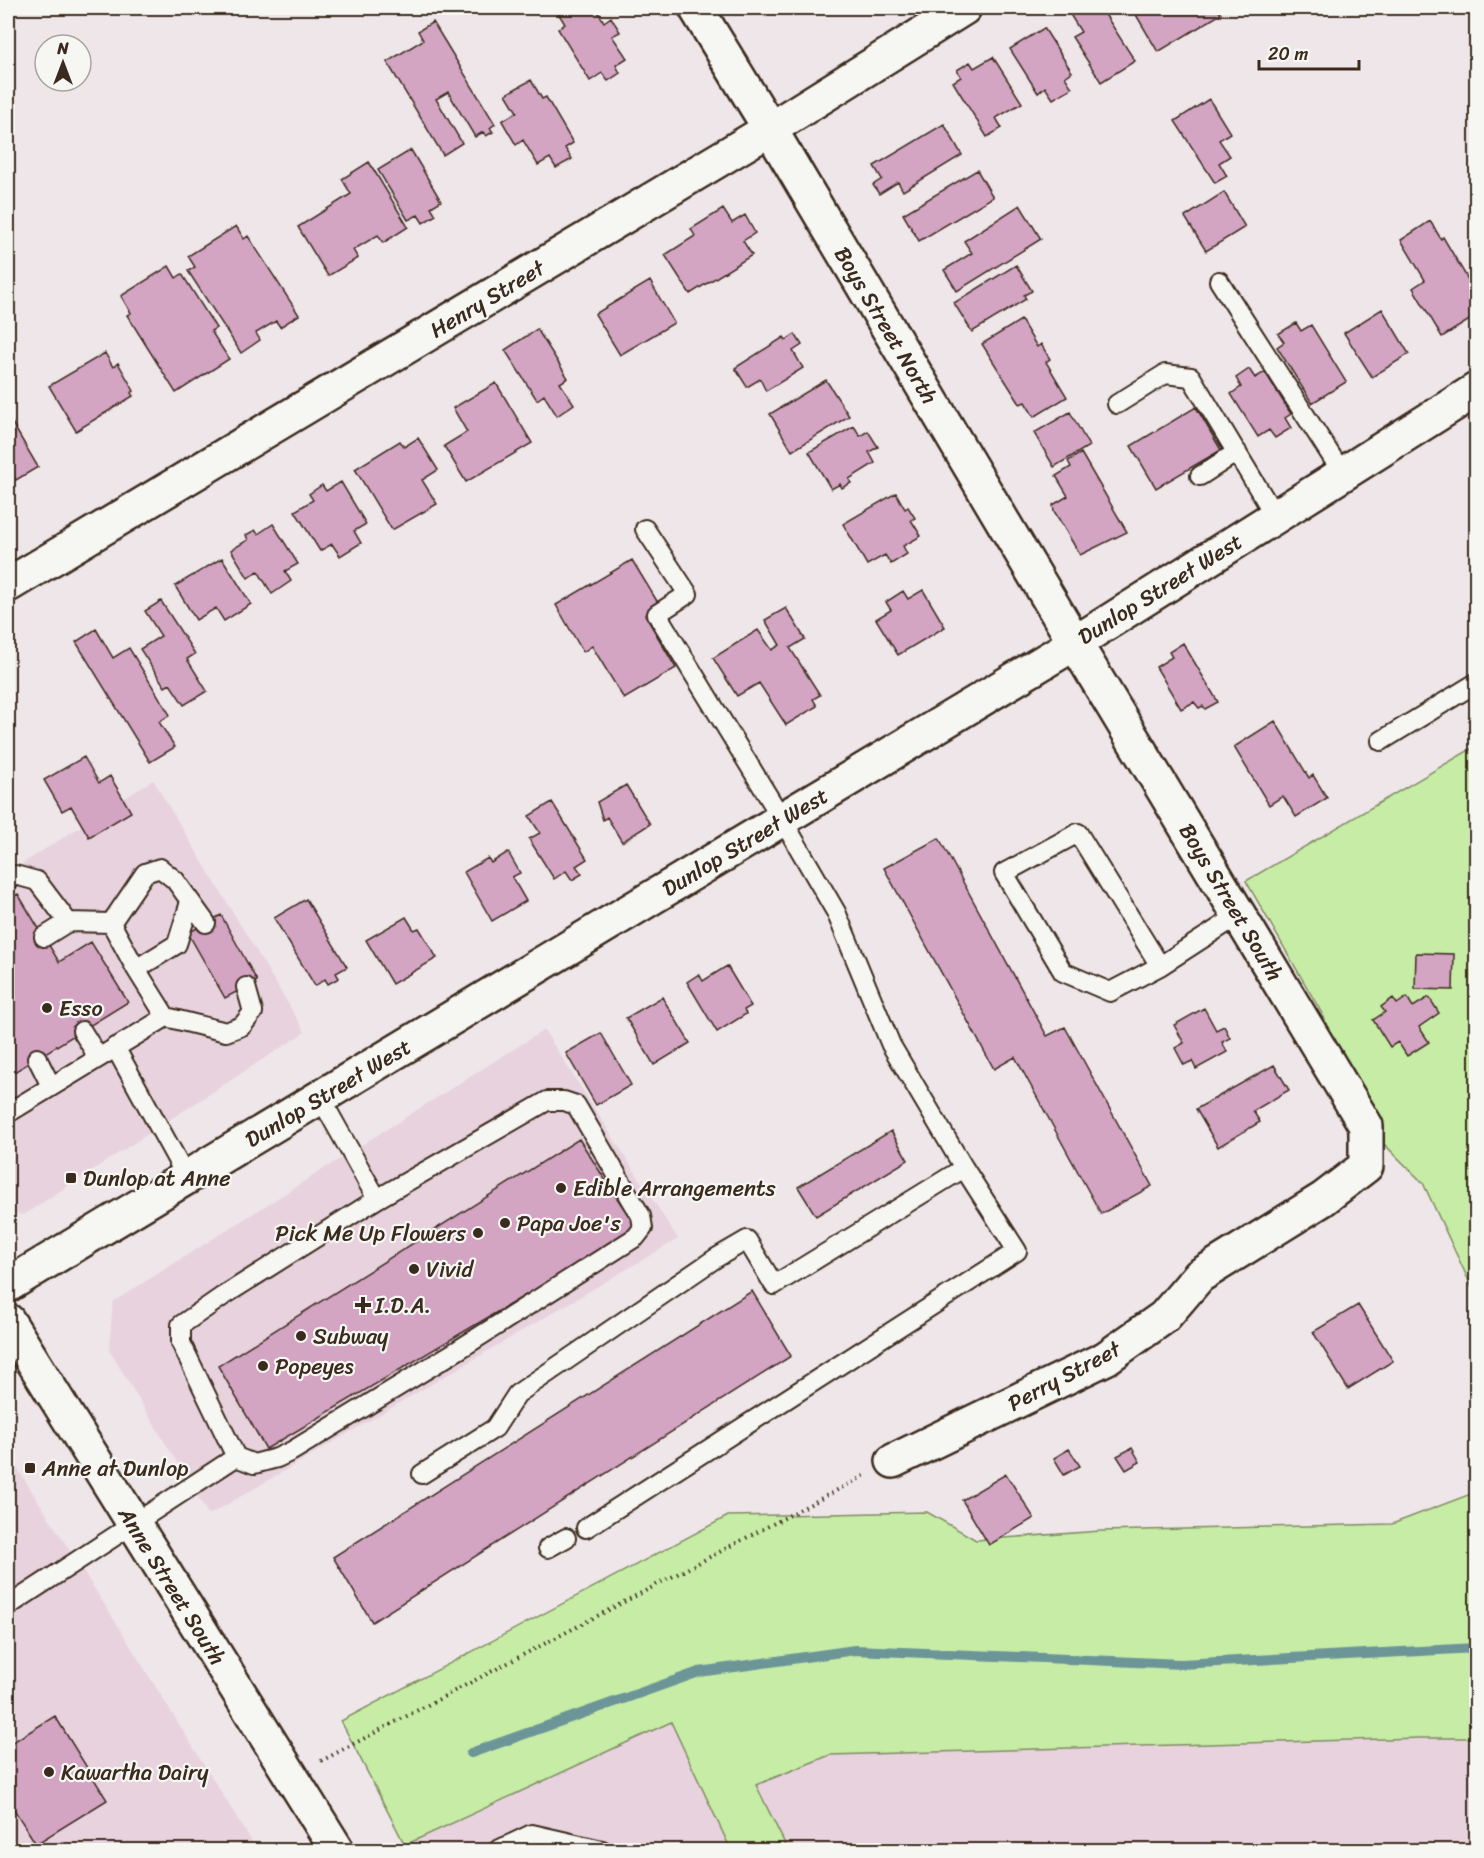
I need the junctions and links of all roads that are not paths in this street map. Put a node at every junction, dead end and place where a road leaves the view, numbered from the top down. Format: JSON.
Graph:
{"nodes":[{"id":1,"x":696,"y":8,"type":"edge"},
{"id":2,"x":964,"y":8,"type":"edge"},
{"id":3,"x":770,"y":129,"type":"junction"},
{"id":4,"x":1219,"y":281,"type":"dead end"},
{"id":5,"x":1476,"y":390,"type":"edge"},
{"id":6,"x":1117,"y":404,"type":"dead end"},
{"id":7,"x":1237,"y":452,"type":"junction"},
{"id":8,"x":1343,"y":474,"type":"junction"},
{"id":9,"x":1200,"y":476,"type":"dead end"},
{"id":10,"x":1275,"y":516,"type":"junction"},
{"id":11,"x":645,"y":529,"type":"dead end"},
{"id":12,"x":8,"y":585,"type":"edge"},
{"id":13,"x":1075,"y":643,"type":"junction"},
{"id":14,"x":1476,"y":683,"type":"edge"},
{"id":15,"x":1381,"y":741,"type":"dead end"},
{"id":16,"x":782,"y":819,"type":"junction"},
{"id":17,"x":8,"y":880,"type":"edge"},
{"id":18,"x":190,"y":902,"type":"junction"},
{"id":19,"x":1239,"y":915,"type":"junction"},
{"id":20,"x":68,"y":922,"type":"junction"},
{"id":21,"x":111,"y":923,"type":"junction"},
{"id":22,"x":206,"y":923,"type":"dead end"},
{"id":23,"x":44,"y":937,"type":"dead end"},
{"id":24,"x":1160,"y":966,"type":"junction"},
{"id":25,"x":136,"y":969,"type":"junction"},
{"id":26,"x":246,"y":987,"type":"dead end"},
{"id":27,"x":166,"y":1017,"type":"junction"},
{"id":28,"x":82,"y":1031,"type":"dead end"},
{"id":29,"x":115,"y":1047,"type":"junction"},
{"id":30,"x":98,"y":1057,"type":"junction"},
{"id":31,"x":37,"y":1058,"type":"dead end"},
{"id":32,"x":51,"y":1086,"type":"junction"},
{"id":33,"x":320,"y":1097,"type":"junction"},
{"id":34,"x":8,"y":1113,"type":"edge"},
{"id":35,"x":1366,"y":1166,"type":"joint"},
{"id":36,"x":964,"y":1168,"type":"junction"},
{"id":37,"x":187,"y":1178,"type":"junction"},
{"id":38,"x":377,"y":1199,"type":"junction"},
{"id":39,"x":8,"y":1285,"type":"edge"},
{"id":40,"x":8,"y":1321,"type":"edge"},
{"id":41,"x":236,"y":1457,"type":"junction"},
{"id":42,"x":893,"y":1461,"type":"road end"},
{"id":43,"x":422,"y":1474,"type":"dead end"},
{"id":44,"x":134,"y":1524,"type":"junction"},
{"id":45,"x":586,"y":1528,"type":"dead end"},
{"id":46,"x":566,"y":1538,"type":"dead end"},
{"id":47,"x":548,"y":1548,"type":"dead end"},
{"id":48,"x":9,"y":1603,"type":"edge"},
{"id":49,"x":337,"y":1851,"type":"edge"},
{"id":50,"x":498,"y":1851,"type":"edge"},
{"id":51,"x":602,"y":1851,"type":"edge"}],
"edges":[{"from":1,"to":3,"type":"street","name":"Boys Street North"},
{"from":2,"to":3,"type":"street","name":"Henry Street"},
{"from":3,"to":12,"type":"street","name":"Henry Street"},
{"from":3,"to":13,"type":"street","name":"Boys Street North"},
{"from":4,"to":8,"type":"lane"},
{"from":5,"to":8,"type":"street","name":"Dunlop Street West"},
{"from":6,"to":7,"type":"lane"},
{"from":7,"to":9,"type":"lane"},
{"from":7,"to":10,"type":"lane"},
{"from":8,"to":10,"type":"street","name":"Dunlop Street West"},
{"from":10,"to":13,"type":"street","name":"Dunlop Street West"},
{"from":11,"to":16,"type":"lane"},
{"from":13,"to":16,"type":"street","name":"Dunlop Street West"},
{"from":13,"to":19,"type":"street","name":"Boys Street South"},
{"from":14,"to":15,"type":"lane"},
{"from":16,"to":33,"type":"street","name":"Dunlop Street West"},
{"from":16,"to":36,"type":"lane"},
{"from":17,"to":20,"type":"lane"},
{"from":18,"to":21,"type":"lane"},
{"from":18,"to":22,"type":"lane"},
{"from":18,"to":25,"type":"lane"},
{"from":19,"to":24,"type":"lane"},
{"from":19,"to":35,"type":"street","name":"Boys Street South"},
{"from":20,"to":21,"type":"lane"},
{"from":20,"to":23,"type":"lane"},
{"from":21,"to":25,"type":"lane"},
{"from":24,"to":24,"type":"lane"},
{"from":25,"to":27,"type":"lane"},
{"from":26,"to":27,"type":"lane"},
{"from":27,"to":29,"type":"lane"},
{"from":28,"to":30,"type":"lane"},
{"from":29,"to":30,"type":"lane"},
{"from":29,"to":37,"type":"lane"},
{"from":30,"to":32,"type":"lane"},
{"from":31,"to":32,"type":"lane"},
{"from":32,"to":34,"type":"lane"},
{"from":33,"to":37,"type":"street","name":"Dunlop Street West"},
{"from":33,"to":38,"type":"lane"},
{"from":35,"to":42,"type":"street","name":"Perry Street"},
{"from":36,"to":43,"type":"lane"},
{"from":36,"to":45,"type":"lane"},
{"from":37,"to":39,"type":"street","name":"Dunlop Street West"},
{"from":38,"to":41,"type":"lane"},
{"from":38,"to":41,"type":"lane"},
{"from":40,"to":44,"type":"street","name":"Anne Street South"},
{"from":41,"to":44,"type":"lane"},
{"from":44,"to":48,"type":"lane"},
{"from":44,"to":49,"type":"street","name":"Anne Street South"},
{"from":46,"to":47,"type":"lane"},
{"from":50,"to":51,"type":"lane"}]}
